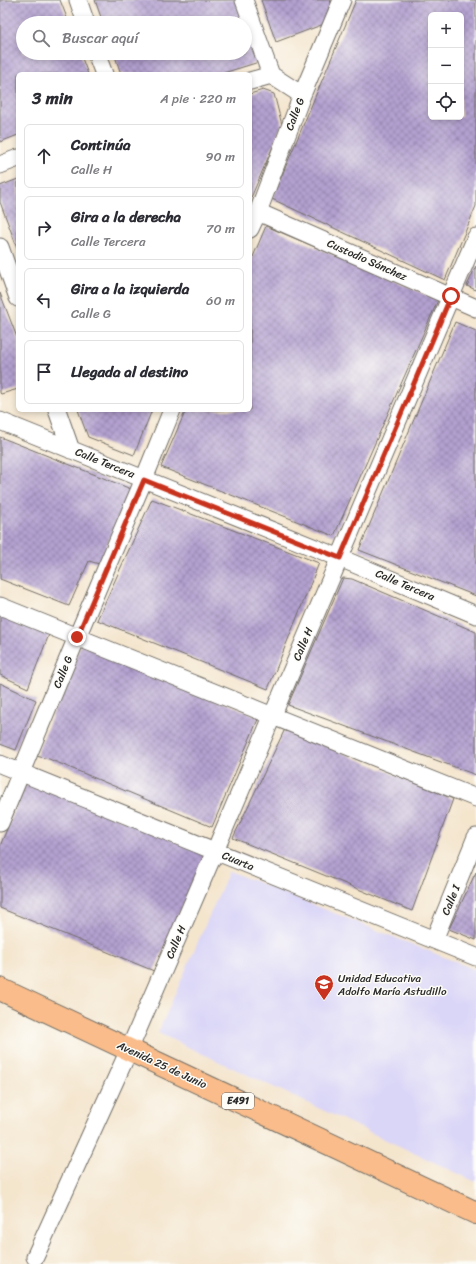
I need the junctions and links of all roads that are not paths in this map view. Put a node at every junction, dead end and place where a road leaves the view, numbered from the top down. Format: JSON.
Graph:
{"nodes":[{"id":1,"x":78,"y":0,"type":"edge"},
{"id":2,"x":244,"y":0,"type":"edge"},
{"id":3,"x":342,"y":0,"type":"edge"},
{"id":4,"x":84,"y":16,"type":"edge"},
{"id":5,"x":250,"y":16,"type":"edge"},
{"id":6,"x":252,"y":22,"type":"edge"},
{"id":7,"x":99,"y":60,"type":"edge"},
{"id":8,"x":103,"y":72,"type":"edge"},
{"id":9,"x":271,"y":75,"type":"junction"},
{"id":10,"x":252,"y":80,"type":"edge"},
{"id":11,"x":302,"y":95,"type":"junction"},
{"id":12,"x":16,"y":159,"type":"edge"},
{"id":13,"x":0,"y":165,"type":"edge"},
{"id":14,"x":258,"y":212,"type":"junction"},
{"id":15,"x":252,"y":226,"type":"edge"},
{"id":16,"x":476,"y":237,"type":"edge"},
{"id":17,"x":0,"y":246,"type":"edge"},
{"id":18,"x":16,"y":292,"type":"edge"},
{"id":19,"x":451,"y":296,"type":"junction"},
{"id":20,"x":476,"y":308,"type":"edge"},
{"id":21,"x":58,"y":412,"type":"edge"},
{"id":22,"x":171,"y":412,"type":"edge"},
{"id":23,"x":0,"y":421,"type":"edge"},
{"id":24,"x":71,"y":450,"type":"junction"},
{"id":25,"x":144,"y":480,"type":"junction"},
{"id":26,"x":340,"y":558,"type":"junction"},
{"id":27,"x":0,"y":606,"type":"edge"},
{"id":28,"x":476,"y":615,"type":"edge"},
{"id":29,"x":77,"y":637,"type":"junction"},
{"id":30,"x":273,"y":716,"type":"junction"},
{"id":31,"x":0,"y":764,"type":"edge"},
{"id":32,"x":21,"y":773,"type":"junction"},
{"id":33,"x":476,"y":798,"type":"edge"},
{"id":34,"x":0,"y":823,"type":"edge"},
{"id":35,"x":476,"y":837,"type":"edge"},
{"id":36,"x":215,"y":851,"type":"junction"},
{"id":37,"x":434,"y":940,"type":"junction"},
{"id":38,"x":476,"y":957,"type":"edge"},
{"id":39,"x":0,"y":989,"type":"edge"},
{"id":40,"x":130,"y":1050,"type":"junction"},
{"id":41,"x":476,"y":1213,"type":"edge"},
{"id":42,"x":35,"y":1257,"type":"dead end"}],
"edges":[{"from":1,"to":4,"type":"street"},
{"from":2,"to":5,"type":"street"},
{"from":3,"to":11,"type":"street","name":"Calle G"},
{"from":6,"to":9,"type":"street"},
{"from":7,"to":8,"type":"street"},
{"from":9,"to":10,"type":"street"},
{"from":9,"to":11,"type":"street"},
{"from":11,"to":14,"type":"street","name":"Calle G"},
{"from":12,"to":13,"type":"street"},
{"from":14,"to":15,"type":"street","name":"Calle G"},
{"from":14,"to":19,"type":"street","name":"Custodio Sánchez"},
{"from":16,"to":19,"type":"street","name":"Calle H"},
{"from":17,"to":18,"type":"street"},
{"from":19,"to":20,"type":"street","name":"Custodio Sánchez"},
{"from":19,"to":26,"type":"street","name":"Calle H"},
{"from":21,"to":24,"type":"street"},
{"from":22,"to":25,"type":"street","name":"Calle G"},
{"from":23,"to":24,"type":"street","name":"Calle Tercera"},
{"from":24,"to":25,"type":"street","name":"Calle Tercera"},
{"from":25,"to":26,"type":"street","name":"Calle Tercera"},
{"from":25,"to":29,"type":"street","name":"Calle G"},
{"from":26,"to":28,"type":"street","name":"Calle Tercera"},
{"from":26,"to":30,"type":"street","name":"Calle H"},
{"from":27,"to":29,"type":"street"},
{"from":29,"to":30,"type":"street"},
{"from":29,"to":32,"type":"street","name":"Calle G"},
{"from":30,"to":33,"type":"street"},
{"from":30,"to":36,"type":"street","name":"Calle H"},
{"from":31,"to":32,"type":"street","name":"Cuarta"},
{"from":32,"to":34,"type":"street","name":"Calle G"},
{"from":32,"to":36,"type":"street","name":"Cuarta"},
{"from":35,"to":37,"type":"street","name":"Calle I"},
{"from":36,"to":37,"type":"street","name":"Cuarta"},
{"from":36,"to":40,"type":"street","name":"Calle H"},
{"from":37,"to":38,"type":"street","name":"Cuarta"},
{"from":39,"to":40,"type":"highway","name":"Avenida 25 de Junio","number":"E491"},
{"from":40,"to":41,"type":"highway","name":"Avenida 25 de Junio","number":"E491"},
{"from":40,"to":42,"type":"street","name":"Calle H"}]}
